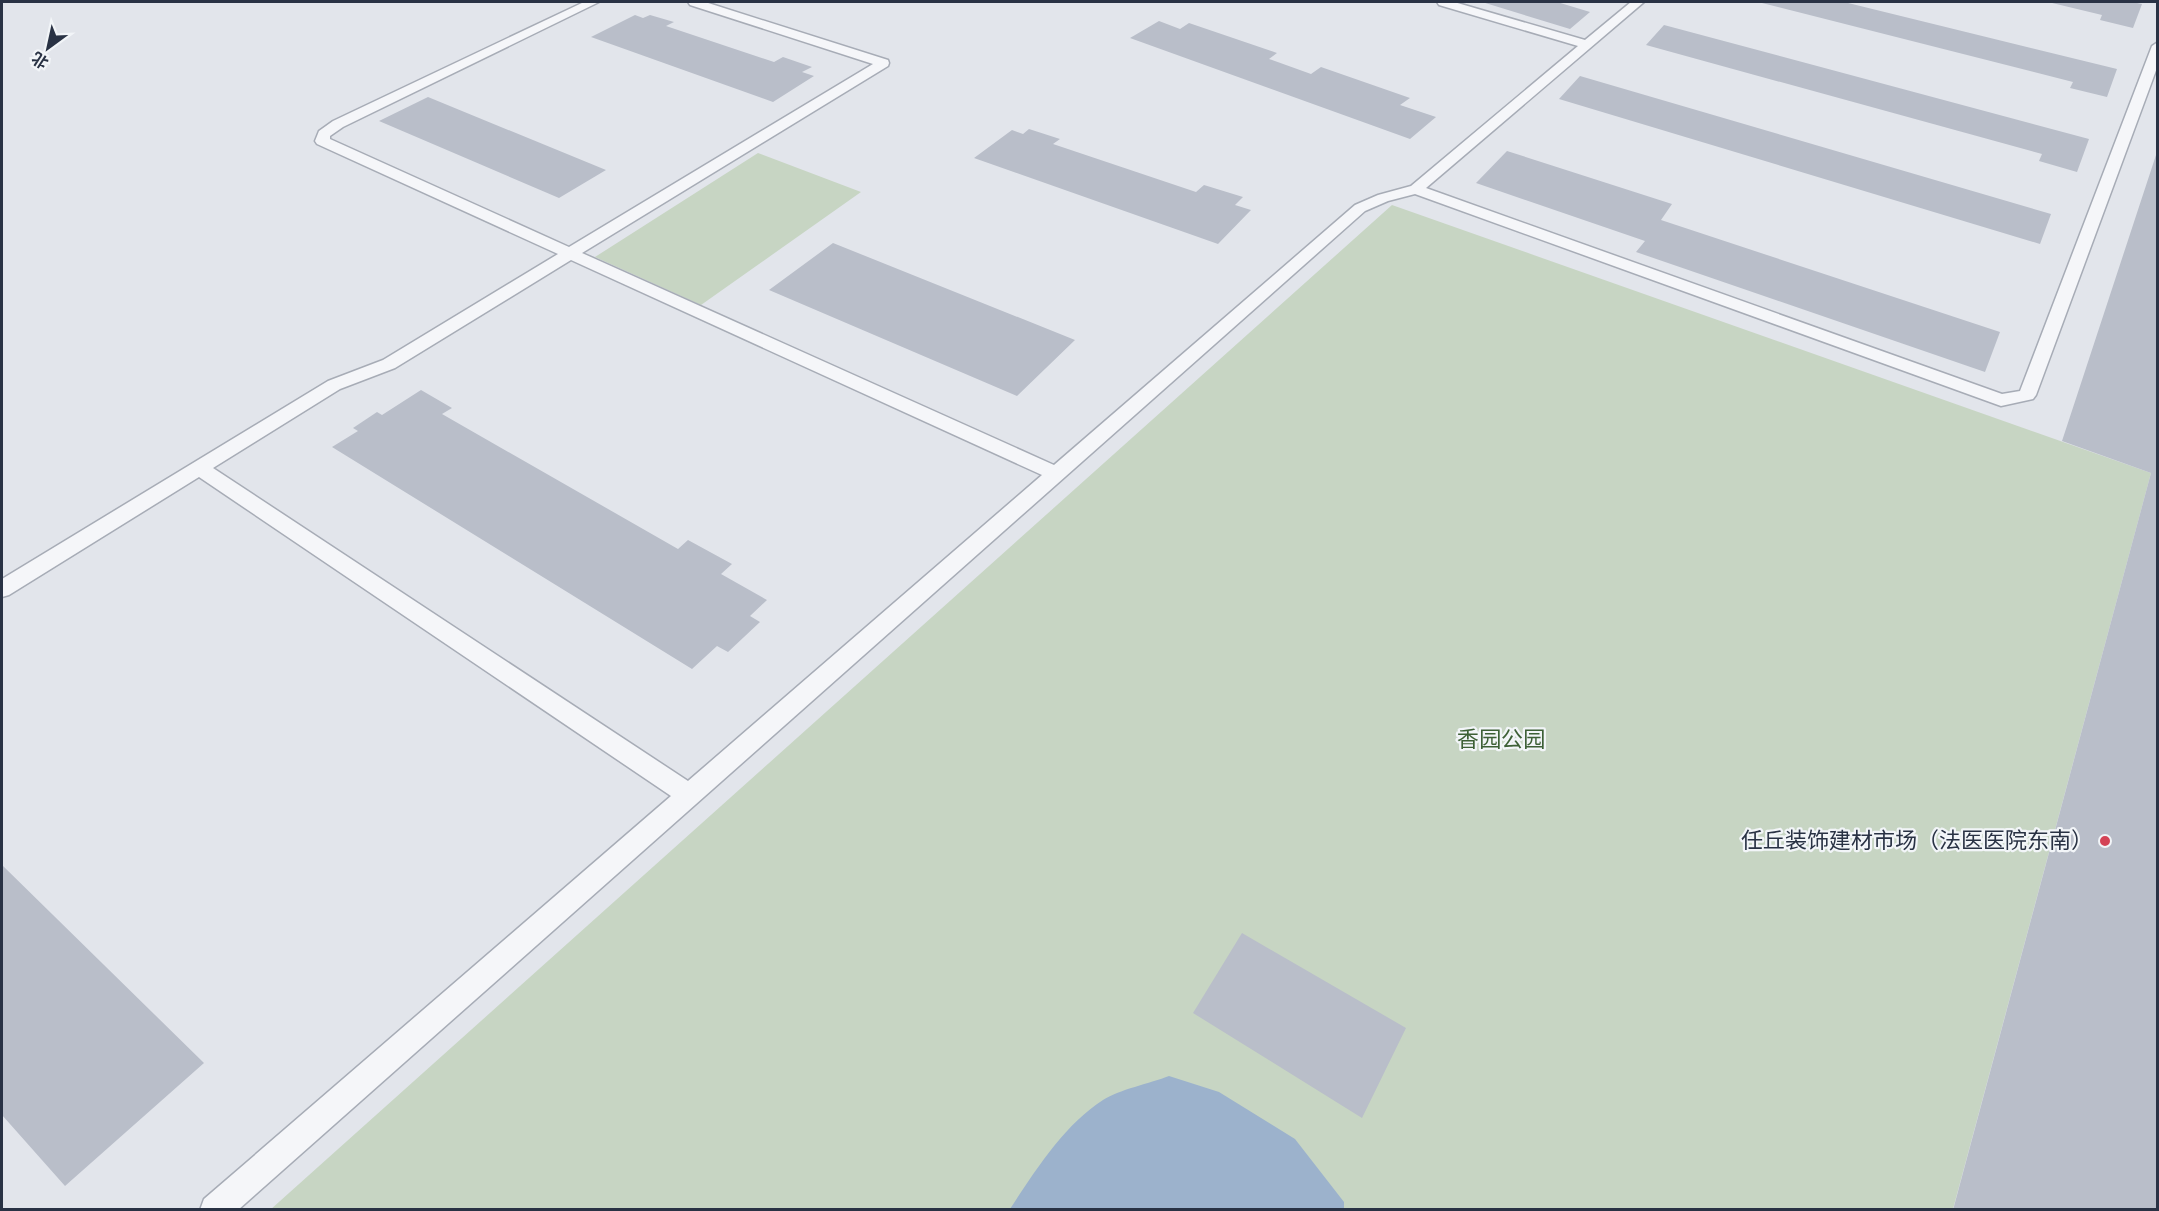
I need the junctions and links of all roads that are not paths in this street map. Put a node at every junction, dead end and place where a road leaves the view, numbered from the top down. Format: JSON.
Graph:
{"nodes":[{"id":1,"x":593,"y":2,"type":"edge"},
{"id":2,"x":694,"y":2,"type":"edge"},
{"id":3,"x":1443,"y":2,"type":"edge"},
{"id":4,"x":1638,"y":2,"type":"edge"},
{"id":5,"x":1587,"y":45,"type":"junction"},
{"id":6,"x":2157,"y":46,"type":"edge"},
{"id":7,"x":1416,"y":189,"type":"junction"},
{"id":8,"x":569,"y":254,"type":"junction"},
{"id":9,"x":200,"y":468,"type":"junction"},
{"id":10,"x":1056,"y":474,"type":"junction"},
{"id":11,"x":2,"y":589,"type":"edge"},
{"id":12,"x":690,"y":795,"type":"junction"},
{"id":13,"x":215,"y":1209,"type":"edge"}],
"edges":[{"from":1,"to":8,"type":"lane"},
{"from":2,"to":8,"type":"lane"},
{"from":3,"to":5,"type":"lane"},
{"from":4,"to":5,"type":"lane"},
{"from":5,"to":7,"type":"lane"},
{"from":6,"to":7,"type":"lane"},
{"from":7,"to":10,"type":"lane"},
{"from":8,"to":9,"type":"lane"},
{"from":8,"to":10,"type":"lane"},
{"from":9,"to":11,"type":"lane"},
{"from":9,"to":12,"type":"lane"},
{"from":10,"to":12,"type":"lane"},
{"from":12,"to":13,"type":"lane"}]}
